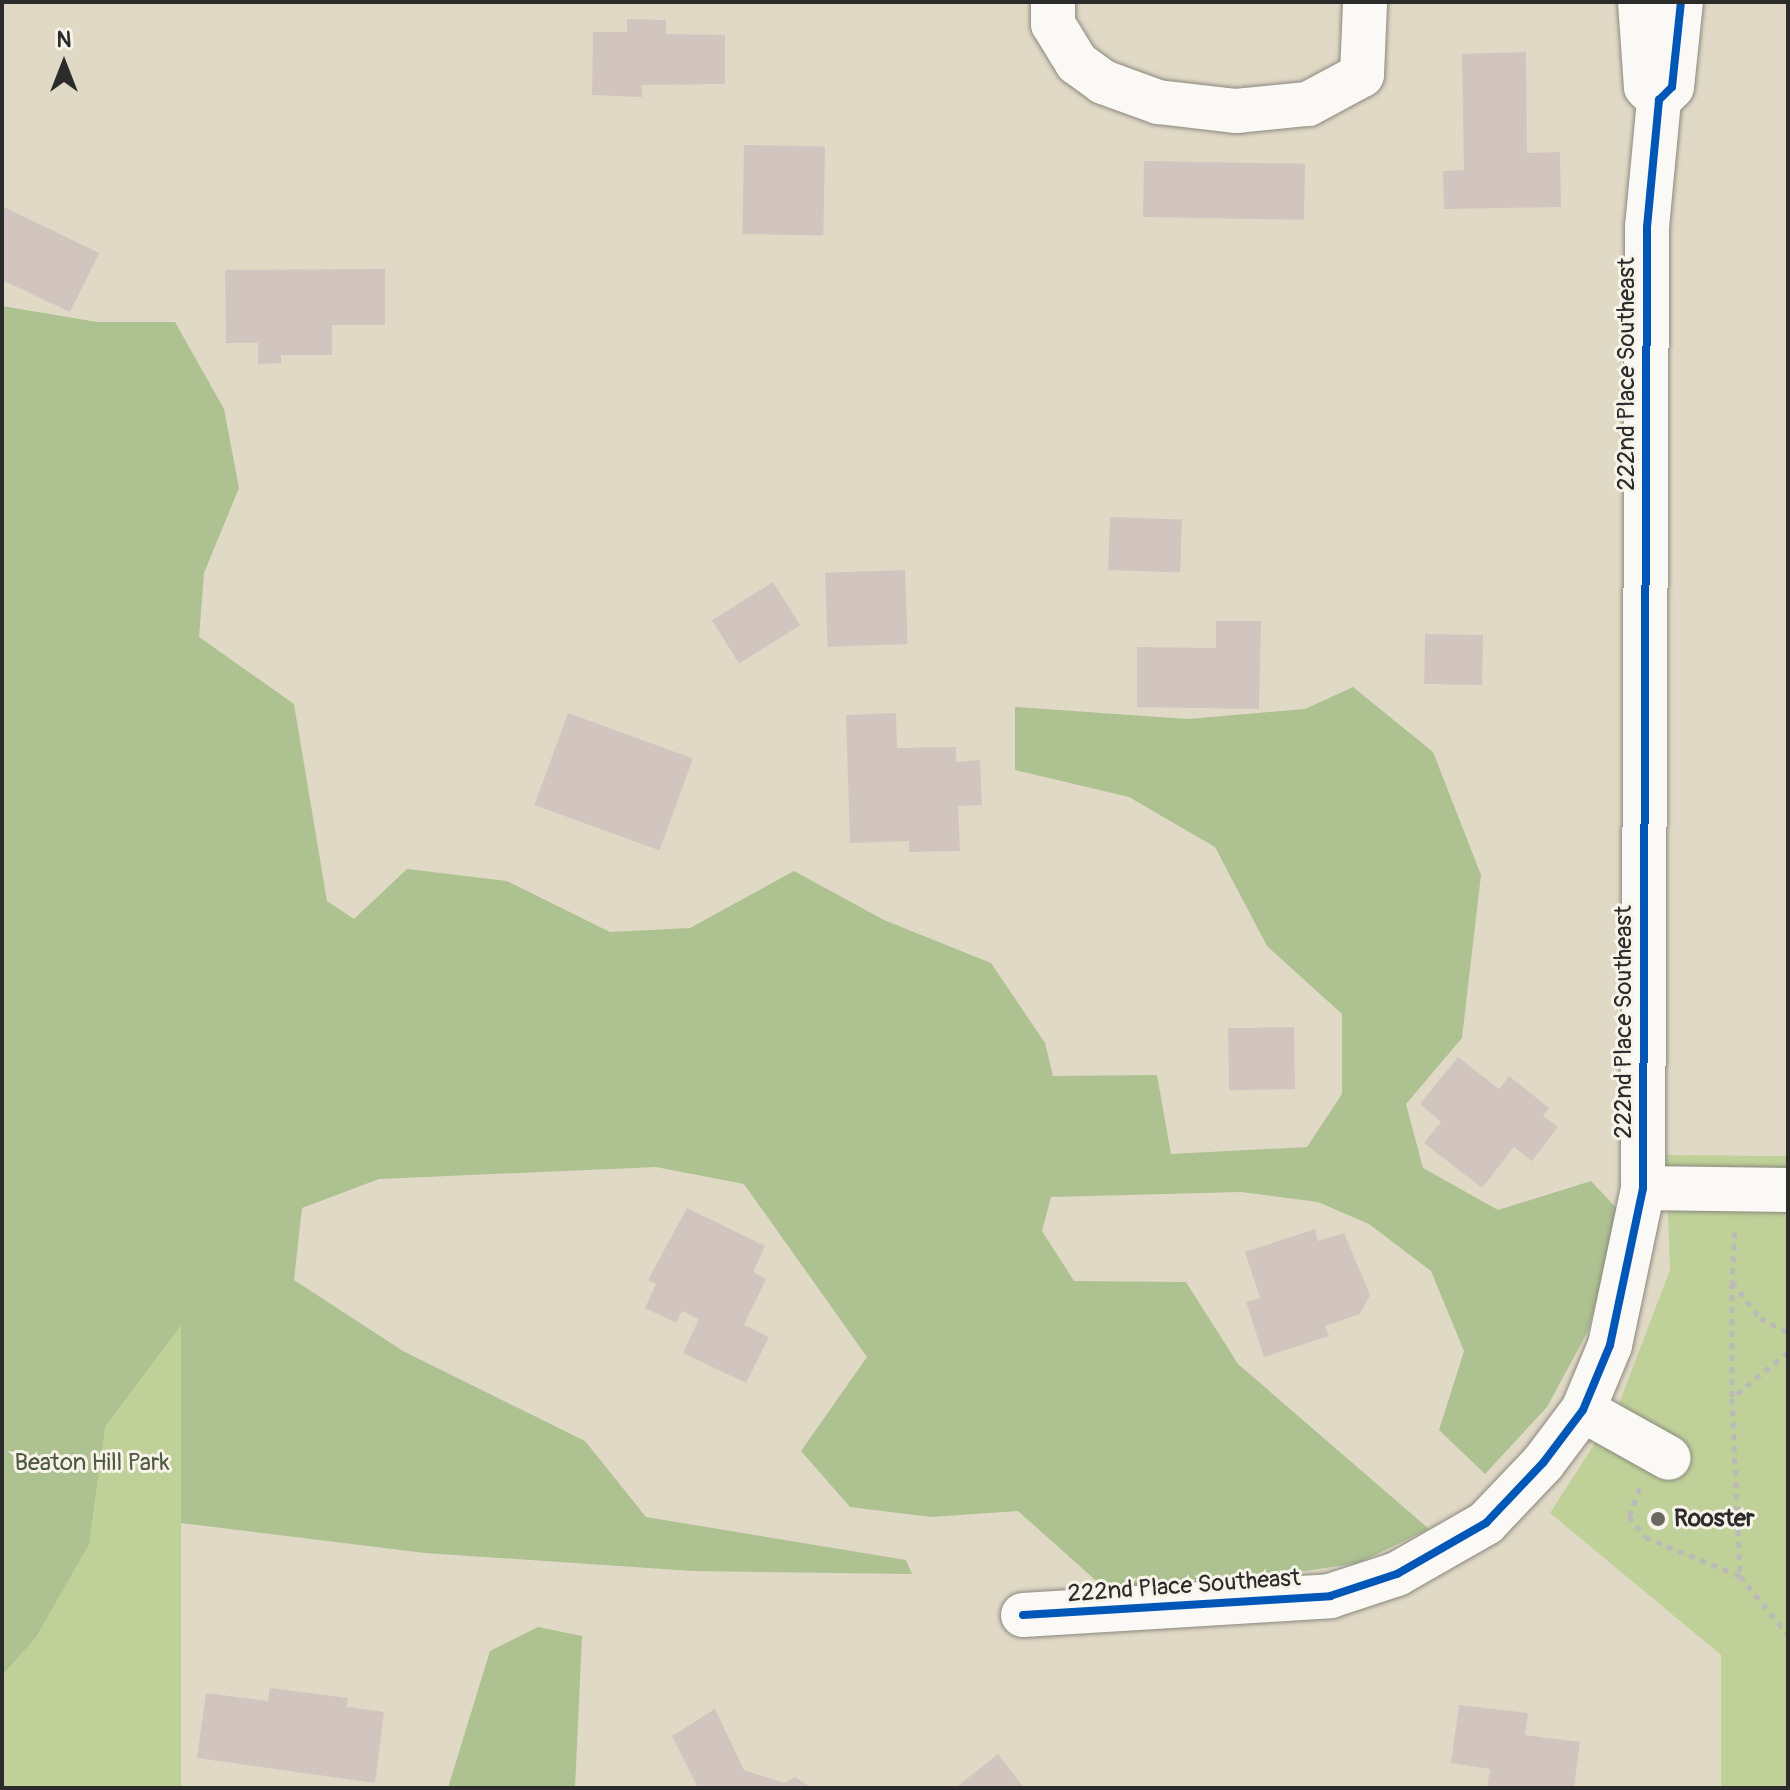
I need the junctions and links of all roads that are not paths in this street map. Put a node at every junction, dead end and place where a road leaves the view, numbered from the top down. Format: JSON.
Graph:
{"nodes":[{"id":1,"x":1053,"y":2,"type":"edge"},
{"id":2,"x":1365,"y":2,"type":"edge"},
{"id":3,"x":1640,"y":2,"type":"edge"},
{"id":4,"x":1681,"y":2,"type":"edge"},
{"id":5,"x":1659,"y":100,"type":"junction"},
{"id":6,"x":1643,"y":1188,"type":"junction"},
{"id":7,"x":1788,"y":1190,"type":"edge"},
{"id":8,"x":1583,"y":1410,"type":"junction"},
{"id":9,"x":1669,"y":1458,"type":"dead end"},
{"id":10,"x":1023,"y":1615,"type":"dead end"}],
"edges":[{"from":1,"to":2,"type":"street"},
{"from":3,"to":5,"type":"street","name":"222nd Place Southeast"},
{"from":4,"to":5,"type":"street","name":"222nd Place Southeast"},
{"from":5,"to":6,"type":"street","name":"222nd Place Southeast"},
{"from":6,"to":7,"type":"street"},
{"from":6,"to":8,"type":"street","name":"222nd Place Southeast"},
{"from":8,"to":9,"type":"street"},
{"from":8,"to":10,"type":"street","name":"222nd Place Southeast"}]}
